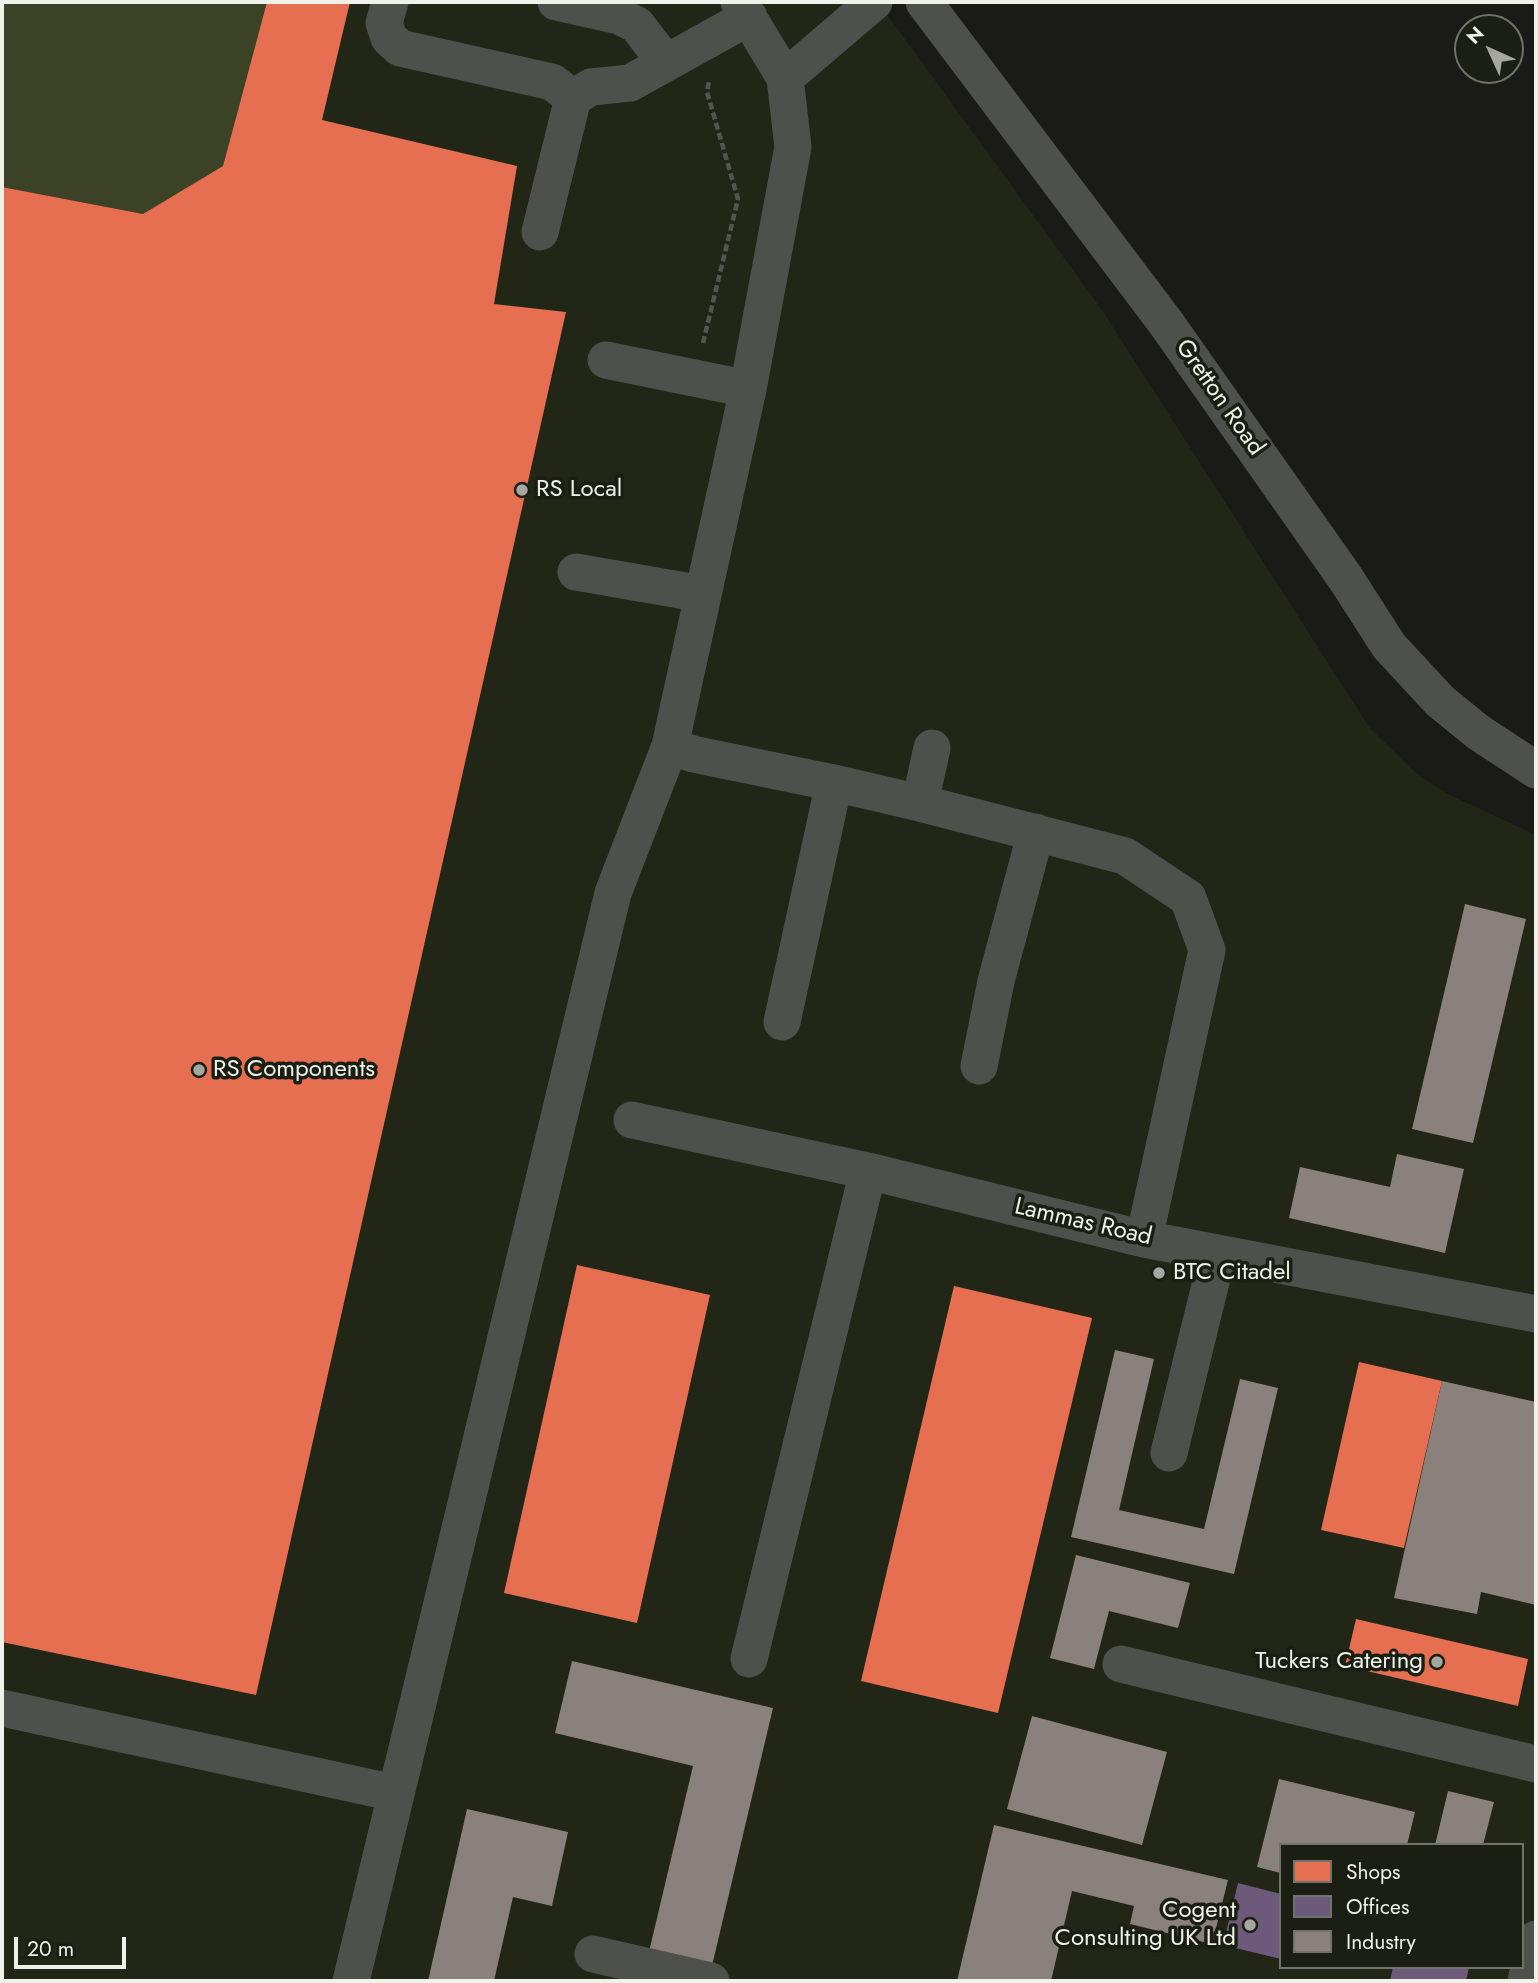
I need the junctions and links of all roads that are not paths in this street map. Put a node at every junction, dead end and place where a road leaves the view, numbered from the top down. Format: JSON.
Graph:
{"nodes":[{"id":1,"x":390,"y":2,"type":"edge"},
{"id":2,"x":556,"y":2,"type":"edge"},
{"id":3,"x":874,"y":2,"type":"edge"},
{"id":4,"x":924,"y":2,"type":"edge"},
{"id":5,"x":744,"y":9,"type":"edge"},
{"id":6,"x":681,"y":55,"type":"junction"},
{"id":7,"x":785,"y":78,"type":"junction"},
{"id":8,"x":573,"y":99,"type":"junction"},
{"id":9,"x":540,"y":232,"type":"dead end"},
{"id":10,"x":606,"y":360,"type":"dead end"},
{"id":11,"x":748,"y":389,"type":"junction"},
{"id":12,"x":576,"y":572,"type":"dead end"},
{"id":13,"x":703,"y":594,"type":"junction"},
{"id":14,"x":670,"y":746,"type":"junction"},
{"id":15,"x":932,"y":748,"type":"dead end"},
{"id":16,"x":1536,"y":769,"type":"edge"},
{"id":17,"x":834,"y":783,"type":"junction"},
{"id":18,"x":920,"y":803,"type":"junction"},
{"id":19,"x":1036,"y":832,"type":"junction"},
{"id":20,"x":782,"y":1022,"type":"dead end"},
{"id":21,"x":979,"y":1066,"type":"dead end"},
{"id":22,"x":632,"y":1120,"type":"dead end"},
{"id":23,"x":868,"y":1171,"type":"junction"},
{"id":24,"x":1144,"y":1239,"type":"junction"},
{"id":25,"x":1217,"y":1253,"type":"junction"},
{"id":26,"x":1536,"y":1314,"type":"edge"},
{"id":27,"x":1169,"y":1453,"type":"dead end"},
{"id":28,"x":749,"y":1659,"type":"dead end"},
{"id":29,"x":1121,"y":1664,"type":"dead end"},
{"id":30,"x":2,"y":1708,"type":"edge"},
{"id":31,"x":1536,"y":1764,"type":"edge"},
{"id":32,"x":395,"y":1793,"type":"junction"},
{"id":33,"x":1536,"y":1939,"type":"edge"},
{"id":34,"x":593,"y":1954,"type":"dead end"},
{"id":35,"x":351,"y":1981,"type":"edge"},
{"id":36,"x":711,"y":1981,"type":"edge"},
{"id":37,"x":1527,"y":1981,"type":"edge"}],
"edges":[{"from":1,"to":8,"type":"street"},
{"from":2,"to":6,"type":"street"},
{"from":3,"to":7,"type":"street"},
{"from":4,"to":16,"type":"street","name":"Gretton Road"},
{"from":5,"to":6,"type":"street"},
{"from":5,"to":7,"type":"street"},
{"from":6,"to":8,"type":"street"},
{"from":7,"to":11,"type":"street"},
{"from":8,"to":9,"type":"street"},
{"from":10,"to":11,"type":"street"},
{"from":11,"to":13,"type":"street"},
{"from":12,"to":13,"type":"street"},
{"from":13,"to":14,"type":"street"},
{"from":14,"to":17,"type":"street"},
{"from":14,"to":32,"type":"street"},
{"from":15,"to":18,"type":"street"},
{"from":17,"to":18,"type":"street"},
{"from":17,"to":20,"type":"street"},
{"from":18,"to":19,"type":"street"},
{"from":19,"to":21,"type":"street"},
{"from":19,"to":24,"type":"street"},
{"from":22,"to":23,"type":"street","name":"Lammas Road"},
{"from":23,"to":24,"type":"street","name":"Lammas Road"},
{"from":23,"to":28,"type":"street"},
{"from":24,"to":25,"type":"street","name":"Lammas Road"},
{"from":25,"to":26,"type":"street","name":"Lammas Road"},
{"from":25,"to":27,"type":"street"},
{"from":29,"to":31,"type":"street"},
{"from":30,"to":32,"type":"street"},
{"from":32,"to":35,"type":"street"},
{"from":33,"to":37,"type":"street"},
{"from":34,"to":36,"type":"street"}]}
